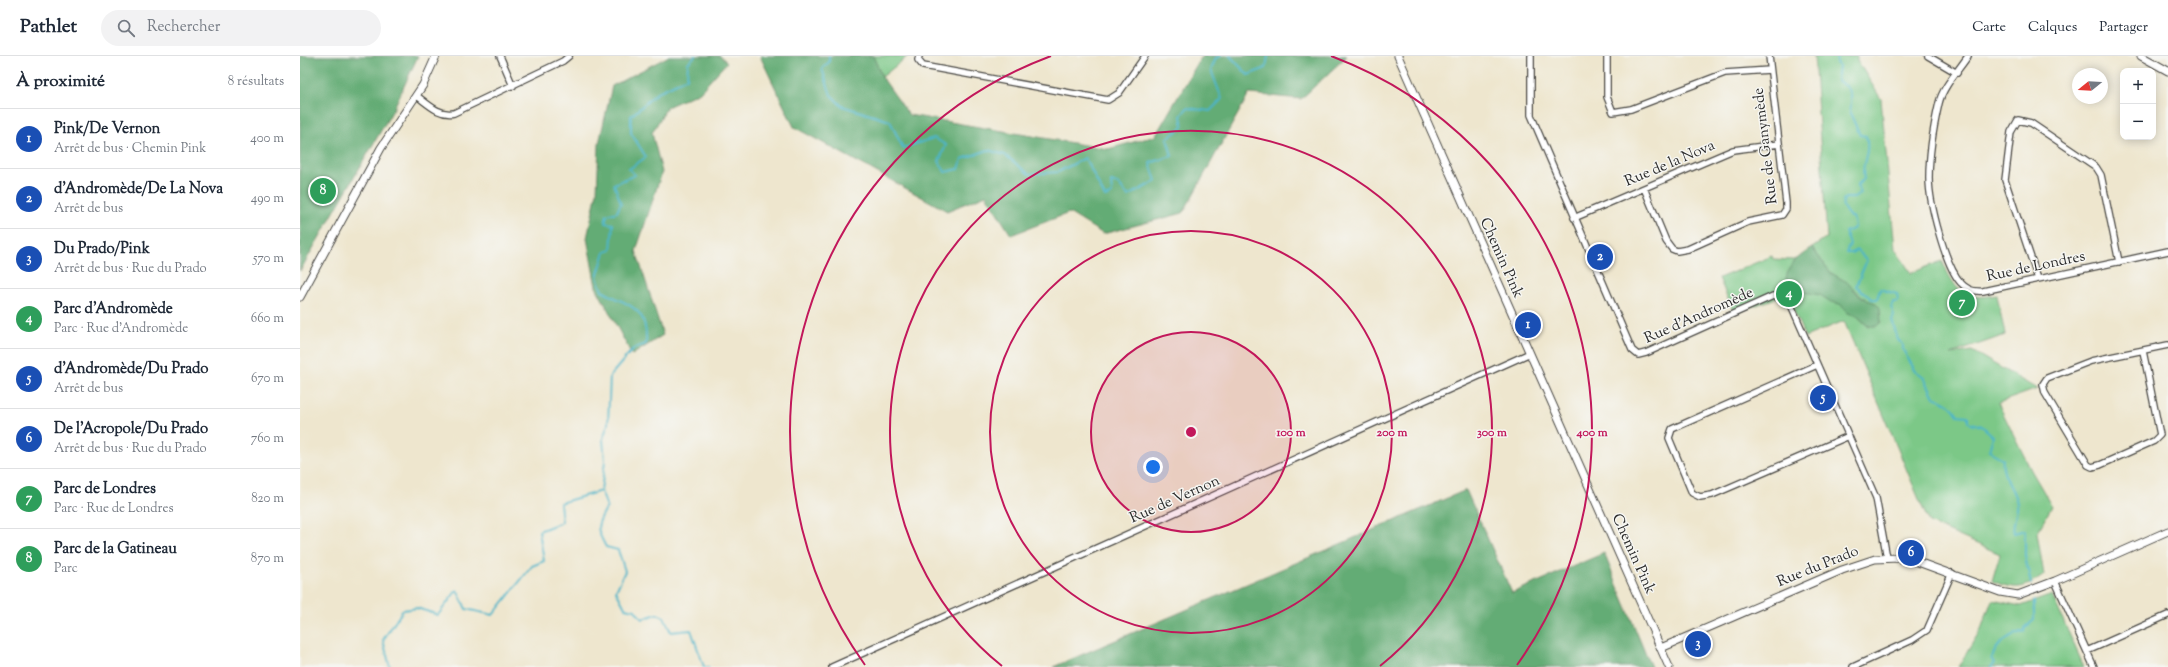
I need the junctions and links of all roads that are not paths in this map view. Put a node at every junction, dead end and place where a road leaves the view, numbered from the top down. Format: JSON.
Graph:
{"nodes":[{"id":1,"x":436,"y":56,"type":"edge"},
{"id":2,"x":500,"y":56,"type":"edge"},
{"id":3,"x":569,"y":56,"type":"edge"},
{"id":4,"x":919,"y":56,"type":"edge"},
{"id":5,"x":1145,"y":56,"type":"edge"},
{"id":6,"x":1398,"y":56,"type":"edge"},
{"id":7,"x":1531,"y":56,"type":"edge"},
{"id":8,"x":1607,"y":56,"type":"edge"},
{"id":9,"x":1769,"y":56,"type":"edge"},
{"id":10,"x":1928,"y":56,"type":"edge"},
{"id":11,"x":1968,"y":56,"type":"edge"},
{"id":12,"x":2141,"y":56,"type":"edge"},
{"id":13,"x":1770,"y":70,"type":"junction"},
{"id":14,"x":2168,"y":71,"type":"edge"},
{"id":15,"x":1957,"y":73,"type":"junction"},
{"id":16,"x":512,"y":86,"type":"junction"},
{"id":17,"x":417,"y":96,"type":"junction"},
{"id":18,"x":1778,"y":144,"type":"junction"},
{"id":19,"x":1644,"y":188,"type":"junction"},
{"id":20,"x":1574,"y":218,"type":"junction"},
{"id":21,"x":2168,"y":251,"type":"edge"},
{"id":22,"x":2119,"y":262,"type":"junction"},
{"id":23,"x":2038,"y":279,"type":"junction"},
{"id":24,"x":300,"y":297,"type":"edge"},
{"id":25,"x":2168,"y":345,"type":"edge"},
{"id":26,"x":2143,"y":350,"type":"junction"},
{"id":27,"x":1528,"y":354,"type":"junction"},
{"id":28,"x":1817,"y":365,"type":"junction"},
{"id":29,"x":1849,"y":436,"type":"junction"},
{"id":30,"x":2168,"y":530,"type":"edge"},
{"id":31,"x":1887,"y":558,"type":"junction"},
{"id":32,"x":1952,"y":573,"type":"junction"},
{"id":33,"x":2056,"y":581,"type":"junction"},
{"id":34,"x":2168,"y":615,"type":"edge"},
{"id":35,"x":1661,"y":648,"type":"junction"},
{"id":36,"x":2087,"y":651,"type":"junction"},
{"id":37,"x":832,"y":667,"type":"edge"},
{"id":38,"x":1669,"y":667,"type":"edge"},
{"id":39,"x":1853,"y":667,"type":"edge"},
{"id":40,"x":2094,"y":667,"type":"edge"}],
"edges":[{"from":1,"to":17,"type":"street"},
{"from":2,"to":16,"type":"street"},
{"from":3,"to":16,"type":"street"},
{"from":4,"to":5,"type":"street"},
{"from":6,"to":27,"type":"street","name":"Chemin Pink"},
{"from":7,"to":20,"type":"street","name":"Rue d'Andromède"},
{"from":8,"to":13,"type":"street"},
{"from":9,"to":13,"type":"street","name":"Rue de Ganymède"},
{"from":10,"to":15,"type":"street"},
{"from":11,"to":15,"type":"street","name":"Rue de Londres"},
{"from":12,"to":14,"type":"street"},
{"from":13,"to":18,"type":"street","name":"Rue de Ganymède"},
{"from":15,"to":23,"type":"street","name":"Rue de Londres"},
{"from":16,"to":17,"type":"street"},
{"from":17,"to":24,"type":"street"},
{"from":18,"to":19,"type":"street","name":"Rue de la Nova"},
{"from":18,"to":19,"type":"street","name":"Rue de Ganymède"},
{"from":19,"to":20,"type":"street","name":"Rue de la Nova"},
{"from":20,"to":28,"type":"street","name":"Rue d'Andromède"},
{"from":21,"to":22,"type":"street","name":"Rue de Londres"},
{"from":22,"to":23,"type":"street","name":"Rue de Londres"},
{"from":22,"to":23,"type":"street"},
{"from":25,"to":26,"type":"street"},
{"from":26,"to":26,"type":"street"},
{"from":27,"to":35,"type":"street","name":"Chemin Pink"},
{"from":27,"to":37,"type":"street","name":"Rue de Vernon"},
{"from":28,"to":29,"type":"street","name":"Rue d'Andromède"},
{"from":28,"to":29,"type":"street"},
{"from":29,"to":31,"type":"street","name":"Rue d'Andromède"},
{"from":30,"to":33,"type":"street","name":"Rue du Prado"},
{"from":31,"to":32,"type":"street","name":"Rue du Prado"},
{"from":31,"to":35,"type":"street","name":"Rue du Prado"},
{"from":32,"to":33,"type":"street","name":"Rue du Prado"},
{"from":32,"to":39,"type":"street"},
{"from":33,"to":36,"type":"street"},
{"from":34,"to":36,"type":"street"},
{"from":35,"to":38,"type":"street","name":"Chemin Pink"},
{"from":36,"to":40,"type":"street"}]}
